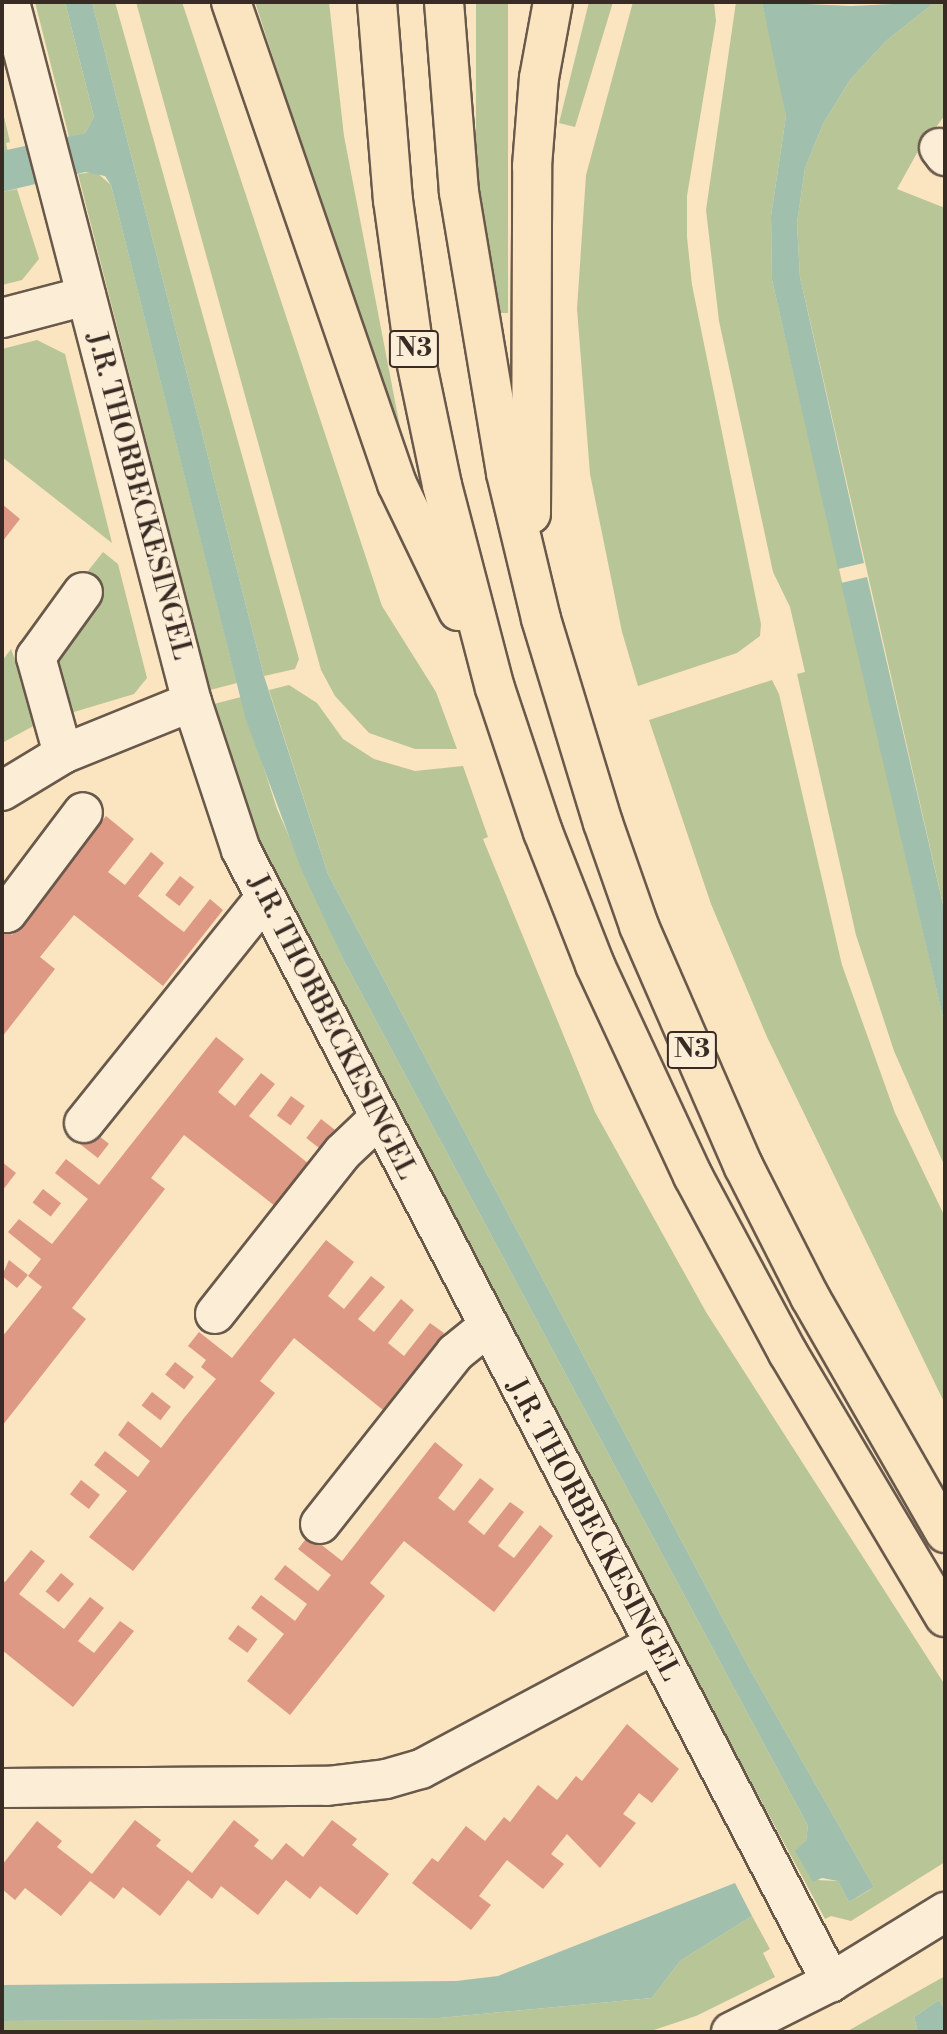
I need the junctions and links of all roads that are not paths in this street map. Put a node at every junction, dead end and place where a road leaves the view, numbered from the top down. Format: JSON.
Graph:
{"nodes":[{"id":1,"x":10,"y":2,"type":"edge"},
{"id":2,"x":231,"y":2,"type":"edge"},
{"id":3,"x":377,"y":2,"type":"edge"},
{"id":4,"x":444,"y":2,"type":"edge"},
{"id":5,"x":553,"y":2,"type":"edge"},
{"id":6,"x":86,"y":296,"type":"junction"},
{"id":7,"x":2,"y":318,"type":"edge"},
{"id":8,"x":530,"y":579,"type":"junction"},
{"id":9,"x":83,"y":592,"type":"dead end"},
{"id":10,"x":495,"y":688,"type":"junction"},
{"id":11,"x":192,"y":702,"type":"junction"},
{"id":12,"x":64,"y":754,"type":"junction"},
{"id":13,"x":2,"y":791,"type":"edge"},
{"id":14,"x":83,"y":812,"type":"dead end"},
{"id":15,"x":265,"y":898,"type":"junction"},
{"id":16,"x":2,"y":909,"type":"edge"},
{"id":17,"x":379,"y":1118,"type":"junction"},
{"id":18,"x":84,"y":1123,"type":"dead end"},
{"id":19,"x":215,"y":1314,"type":"dead end"},
{"id":20,"x":487,"y":1327,"type":"junction"},
{"id":21,"x":320,"y":1524,"type":"dead end"},
{"id":22,"x":945,"y":1533,"type":"edge"},
{"id":23,"x":945,"y":1617,"type":"edge"},
{"id":24,"x":653,"y":1645,"type":"junction"},
{"id":25,"x":2,"y":1788,"type":"edge"},
{"id":26,"x":945,"y":1912,"type":"edge"},
{"id":27,"x":831,"y":1982,"type":"junction"},
{"id":28,"x":730,"y":2032,"type":"edge"}],
"edges":[{"from":1,"to":6,"type":"street","name":"J.R. THORBECKESINGEL"},
{"from":2,"to":10,"type":"main road","number":"N3"},
{"from":3,"to":10,"type":"main road","number":"N3"},
{"from":4,"to":8,"type":"main road","number":"N3"},
{"from":5,"to":8,"type":"main road","number":"N3"},
{"from":6,"to":7,"type":"street"},
{"from":6,"to":11,"type":"street","name":"J.R. THORBECKESINGEL"},
{"from":8,"to":22,"type":"main road","number":"N3"},
{"from":9,"to":12,"type":"street"},
{"from":10,"to":23,"type":"main road","number":"N3"},
{"from":11,"to":12,"type":"street"},
{"from":11,"to":15,"type":"street","name":"J.R. THORBECKESINGEL"},
{"from":12,"to":13,"type":"street"},
{"from":14,"to":16,"type":"street"},
{"from":15,"to":17,"type":"street","name":"J.R. THORBECKESINGEL"},
{"from":15,"to":18,"type":"street"},
{"from":17,"to":19,"type":"street"},
{"from":17,"to":20,"type":"street","name":"J.R. THORBECKESINGEL"},
{"from":20,"to":21,"type":"street"},
{"from":20,"to":24,"type":"street","name":"J.R. THORBECKESINGEL"},
{"from":24,"to":25,"type":"street"},
{"from":24,"to":27,"type":"street","name":"J.R. THORBECKESINGEL"},
{"from":26,"to":27,"type":"street"},
{"from":27,"to":28,"type":"street"}]}
